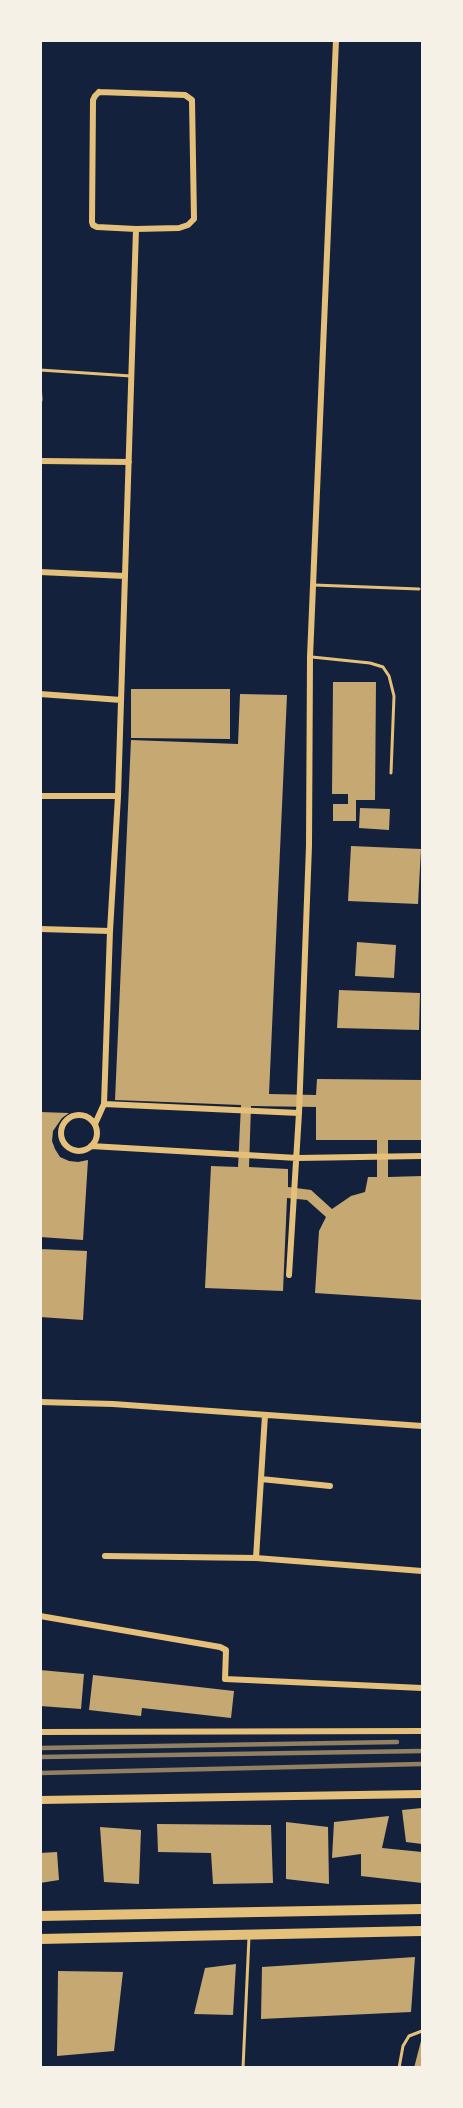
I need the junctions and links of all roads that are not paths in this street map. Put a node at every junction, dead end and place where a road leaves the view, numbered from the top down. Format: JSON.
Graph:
{"nodes":[{"id":1,"x":336,"y":40,"type":"edge"},
{"id":2,"x":136,"y":229,"type":"junction"},
{"id":3,"x":40,"y":370,"type":"edge"},
{"id":4,"x":131,"y":376,"type":"junction"},
{"id":5,"x":40,"y":383,"type":"edge"},
{"id":6,"x":41,"y":400,"type":"edge"},
{"id":7,"x":42,"y":461,"type":"dead end"},
{"id":8,"x":129,"y":462,"type":"junction"},
{"id":9,"x":40,"y":572,"type":"edge"},
{"id":10,"x":125,"y":576,"type":"junction"},
{"id":11,"x":312,"y":585,"type":"junction"},
{"id":12,"x":419,"y":589,"type":"dead end"},
{"id":13,"x":310,"y":657,"type":"junction"},
{"id":14,"x":40,"y":694,"type":"edge"},
{"id":15,"x":121,"y":700,"type":"junction"},
{"id":16,"x":391,"y":772,"type":"dead end"},
{"id":17,"x":40,"y":796,"type":"edge"},
{"id":18,"x":118,"y":796,"type":"junction"},
{"id":19,"x":40,"y":929,"type":"edge"},
{"id":20,"x":110,"y":931,"type":"junction"},
{"id":21,"x":104,"y":1104,"type":"junction"},
{"id":22,"x":299,"y":1113,"type":"junction"},
{"id":23,"x":95,"y":1124,"type":"junction"},
{"id":24,"x":91,"y":1146,"type":"junction"},
{"id":25,"x":423,"y":1156,"type":"edge"},
{"id":26,"x":297,"y":1158,"type":"junction"},
{"id":27,"x":289,"y":1275,"type":"dead end"},
{"id":28,"x":40,"y":1402,"type":"edge"},
{"id":29,"x":265,"y":1415,"type":"junction"},
{"id":30,"x":423,"y":1426,"type":"edge"},
{"id":31,"x":261,"y":1479,"type":"junction"},
{"id":32,"x":330,"y":1486,"type":"dead end"},
{"id":33,"x":105,"y":1556,"type":"dead end"},
{"id":34,"x":256,"y":1558,"type":"junction"},
{"id":35,"x":423,"y":1571,"type":"edge"},
{"id":36,"x":40,"y":1616,"type":"edge"},
{"id":37,"x":423,"y":1688,"type":"edge"},
{"id":38,"x":423,"y":1731,"type":"edge"},
{"id":39,"x":40,"y":1732,"type":"edge"},
{"id":40,"x":423,"y":1794,"type":"edge"},
{"id":41,"x":40,"y":1800,"type":"edge"},
{"id":42,"x":423,"y":1909,"type":"edge"},
{"id":43,"x":40,"y":1916,"type":"edge"},
{"id":44,"x":423,"y":1931,"type":"edge"},
{"id":45,"x":249,"y":1936,"type":"junction"},
{"id":46,"x":40,"y":1939,"type":"edge"},
{"id":47,"x":423,"y":2031,"type":"edge"},
{"id":48,"x":243,"y":2067,"type":"edge"},
{"id":49,"x":399,"y":2067,"type":"edge"}],
"edges":[{"from":1,"to":11,"type":"street"},
{"from":2,"to":2,"type":"street"},
{"from":2,"to":4,"type":"street"},
{"from":3,"to":4,"type":"lane"},
{"from":4,"to":8,"type":"street"},
{"from":5,"to":6,"type":"lane"},
{"from":7,"to":8,"type":"street"},
{"from":8,"to":10,"type":"street"},
{"from":9,"to":10,"type":"street"},
{"from":10,"to":15,"type":"street"},
{"from":11,"to":12,"type":"lane"},
{"from":11,"to":13,"type":"street"},
{"from":13,"to":16,"type":"lane"},
{"from":13,"to":22,"type":"street"},
{"from":14,"to":15,"type":"street"},
{"from":15,"to":18,"type":"street"},
{"from":17,"to":18,"type":"street"},
{"from":18,"to":20,"type":"street"},
{"from":19,"to":20,"type":"street"},
{"from":20,"to":21,"type":"street"},
{"from":21,"to":22,"type":"street"},
{"from":21,"to":23,"type":"street"},
{"from":22,"to":26,"type":"street"},
{"from":23,"to":24,"type":"street"},
{"from":23,"to":24,"type":"street"},
{"from":24,"to":26,"type":"street"},
{"from":25,"to":26,"type":"street"},
{"from":26,"to":27,"type":"street"},
{"from":28,"to":29,"type":"street"},
{"from":29,"to":30,"type":"street"},
{"from":29,"to":31,"type":"street"},
{"from":31,"to":32,"type":"street"},
{"from":31,"to":34,"type":"street"},
{"from":33,"to":34,"type":"street"},
{"from":34,"to":35,"type":"street"},
{"from":36,"to":37,"type":"street"},
{"from":38,"to":39,"type":"street"},
{"from":40,"to":41,"type":"street"},
{"from":42,"to":43,"type":"main road"},
{"from":44,"to":45,"type":"main road"},
{"from":45,"to":46,"type":"main road"},
{"from":45,"to":48,"type":"lane"},
{"from":47,"to":49,"type":"lane"}]}
